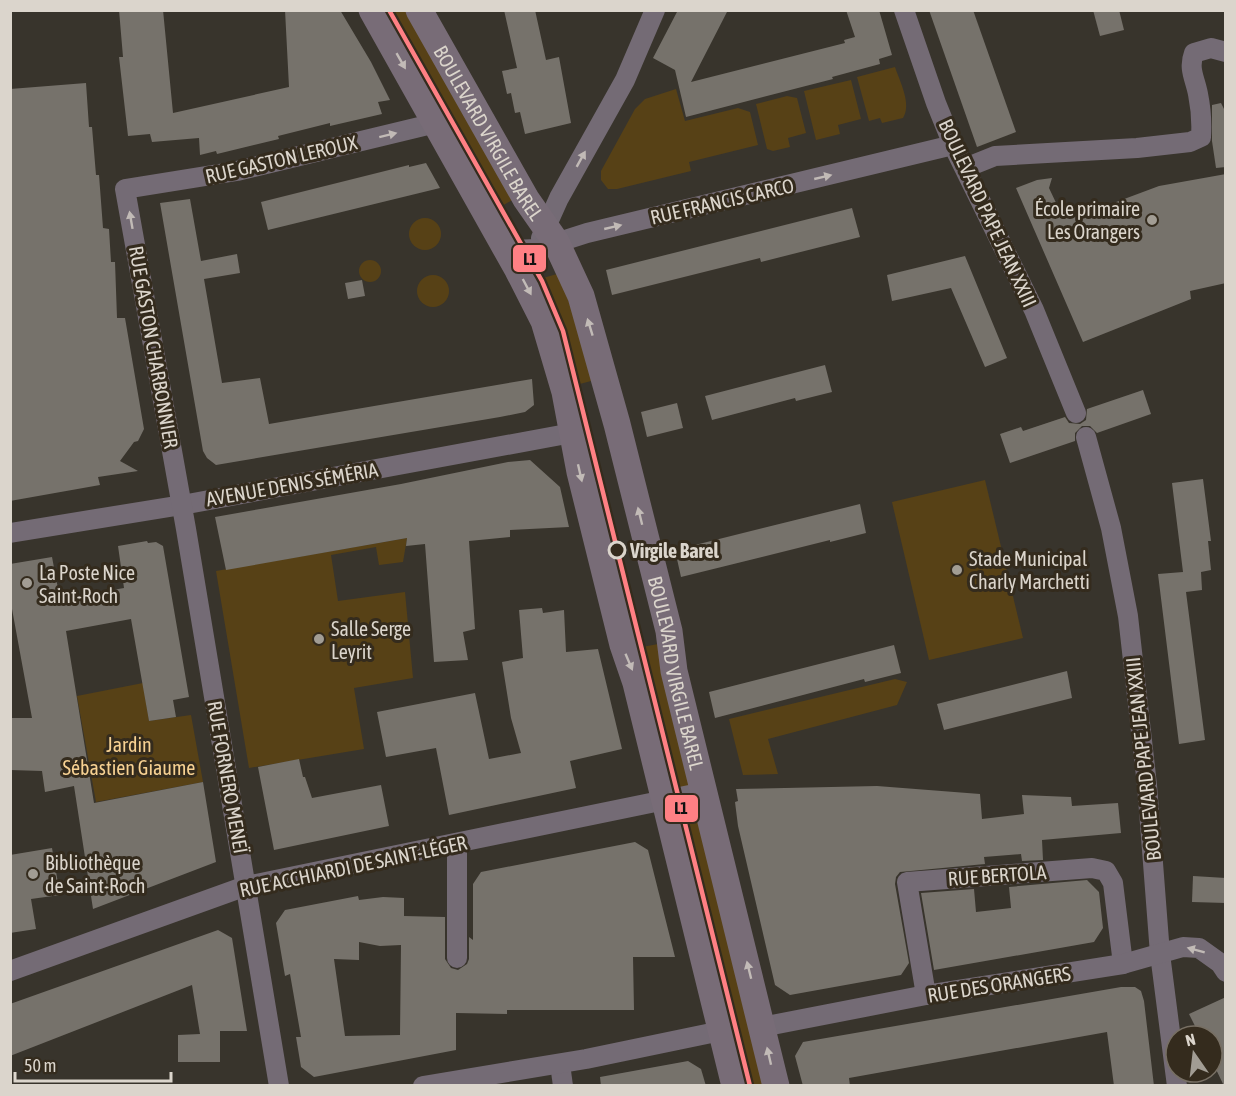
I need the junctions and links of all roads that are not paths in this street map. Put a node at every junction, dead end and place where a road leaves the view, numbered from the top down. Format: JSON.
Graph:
{"nodes":[{"id":1,"x":372,"y":10,"type":"edge"},
{"id":2,"x":419,"y":10,"type":"edge"},
{"id":3,"x":655,"y":10,"type":"edge"},
{"id":4,"x":904,"y":10,"type":"edge"},
{"id":5,"x":1226,"y":52,"type":"edge"},
{"id":6,"x":436,"y":123,"type":"junction"},
{"id":7,"x":953,"y":145,"type":"junction"},
{"id":8,"x":965,"y":168,"type":"junction"},
{"id":9,"x":125,"y":189,"type":"joint"},
{"id":10,"x":497,"y":235,"type":"junction"},
{"id":11,"x":547,"y":239,"type":"junction"},
{"id":12,"x":1076,"y":413,"type":"dead end"},
{"id":13,"x":617,"y":424,"type":"junction"},
{"id":14,"x":572,"y":433,"type":"junction"},
{"id":15,"x":1086,"y":437,"type":"dead end"},
{"id":16,"x":182,"y":505,"type":"junction"},
{"id":17,"x":10,"y":533,"type":"edge"},
{"id":18,"x":704,"y":792,"type":"junction"},
{"id":19,"x":664,"y":802,"type":"junction"},
{"id":20,"x":457,"y":843,"type":"junction"},
{"id":21,"x":246,"y":886,"type":"junction"},
{"id":22,"x":1160,"y":954,"type":"junction"},
{"id":23,"x":457,"y":958,"type":"dead end"},
{"id":24,"x":1123,"y":964,"type":"junction"},
{"id":25,"x":10,"y":970,"type":"edge"},
{"id":26,"x":1226,"y":972,"type":"edge"},
{"id":27,"x":926,"y":995,"type":"junction"},
{"id":28,"x":762,"y":1027,"type":"junction"},
{"id":29,"x":721,"y":1031,"type":"junction"},
{"id":30,"x":560,"y":1064,"type":"junction"},
{"id":31,"x":279,"y":1086,"type":"edge"},
{"id":32,"x":423,"y":1086,"type":"edge"},
{"id":33,"x":563,"y":1086,"type":"edge"},
{"id":34,"x":735,"y":1086,"type":"edge"},
{"id":35,"x":776,"y":1086,"type":"edge"},
{"id":36,"x":1177,"y":1086,"type":"edge"}],
"edges":[{"from":1,"to":6,"type":"main road","name":"BOULEVARD VIRGILE BAREL","one_way":true},
{"from":2,"to":11,"type":"main road","name":"BOULEVARD VIRGILE BAREL"},
{"from":11,"to":3,"type":"street","one_way":true},
{"from":4,"to":7,"type":"street","name":"BOULEVARD PAPE JEAN XXIII"},
{"from":5,"to":8,"type":"street"},
{"from":9,"to":6,"type":"street","name":"RUE GASTON LEROUX","one_way":true},
{"from":6,"to":10,"type":"main road","name":"BOULEVARD VIRGILE BAREL"},
{"from":7,"to":8,"type":"street","name":"BOULEVARD PAPE JEAN XXIII"},
{"from":11,"to":7,"type":"street","name":"RUE FRANCIS CARCO","one_way":true},
{"from":8,"to":12,"type":"street","name":"BOULEVARD PAPE JEAN XXIII"},
{"from":16,"to":9,"type":"street","name":"RUE GASTON CHARBONNIER","one_way":true},
{"from":10,"to":11,"type":"street","name":"RUE FRANCIS CARCO"},
{"from":10,"to":14,"type":"main road","name":"BOULEVARD VIRGILE BAREL","one_way":true},
{"from":13,"to":11,"type":"main road","name":"BOULEVARD VIRGILE BAREL","one_way":true},
{"from":13,"to":14,"type":"main road"},
{"from":18,"to":13,"type":"main road","name":"BOULEVARD VIRGILE BAREL","one_way":true},
{"from":14,"to":16,"type":"street","name":"AVENUE DENIS SÉMÉRIA"},
{"from":14,"to":19,"type":"main road","name":"BOULEVARD VIRGILE BAREL","one_way":true},
{"from":15,"to":22,"type":"street","name":"BOULEVARD PAPE JEAN XXIII"},
{"from":16,"to":17,"type":"street","name":"AVENUE DENIS SÉMÉRIA"},
{"from":16,"to":21,"type":"street","name":"RUE FORNERO MENEÏ"},
{"from":18,"to":19,"type":"street","name":"RUE ACCHIARDI DE SAINT-LÉGER"},
{"from":28,"to":18,"type":"main road","name":"BOULEVARD VIRGILE BAREL","one_way":true},
{"from":19,"to":20,"type":"street","name":"RUE ACCHIARDI DE SAINT-LÉGER"},
{"from":19,"to":29,"type":"main road","name":"BOULEVARD VIRGILE BAREL"},
{"from":20,"to":21,"type":"street","name":"RUE ACCHIARDI DE SAINT-LÉGER"},
{"from":20,"to":23,"type":"street"},
{"from":21,"to":25,"type":"street","name":"RUE ACCHIARDI DE SAINT-LÉGER"},
{"from":21,"to":31,"type":"street","name":"RUE FORNERO MENEÏ"},
{"from":22,"to":24,"type":"street","name":"RUE DES ORANGERS"},
{"from":26,"to":22,"type":"street","name":"RUE DES ORANGERS","one_way":true},
{"from":22,"to":36,"type":"street","name":"BOULEVARD PAPE JEAN XXIII"},
{"from":24,"to":27,"type":"street","name":"RUE DES ORANGERS"},
{"from":24,"to":27,"type":"street","name":"RUE BERTOLA"},
{"from":27,"to":28,"type":"street","name":"RUE DES ORANGERS"},
{"from":35,"to":28,"type":"main road","name":"BOULEVARD VIRGILE BAREL","one_way":true},
{"from":29,"to":30,"type":"street"},
{"from":29,"to":34,"type":"main road","name":"BOULEVARD VIRGILE BAREL"},
{"from":30,"to":32,"type":"street"},
{"from":30,"to":33,"type":"street"}]}
